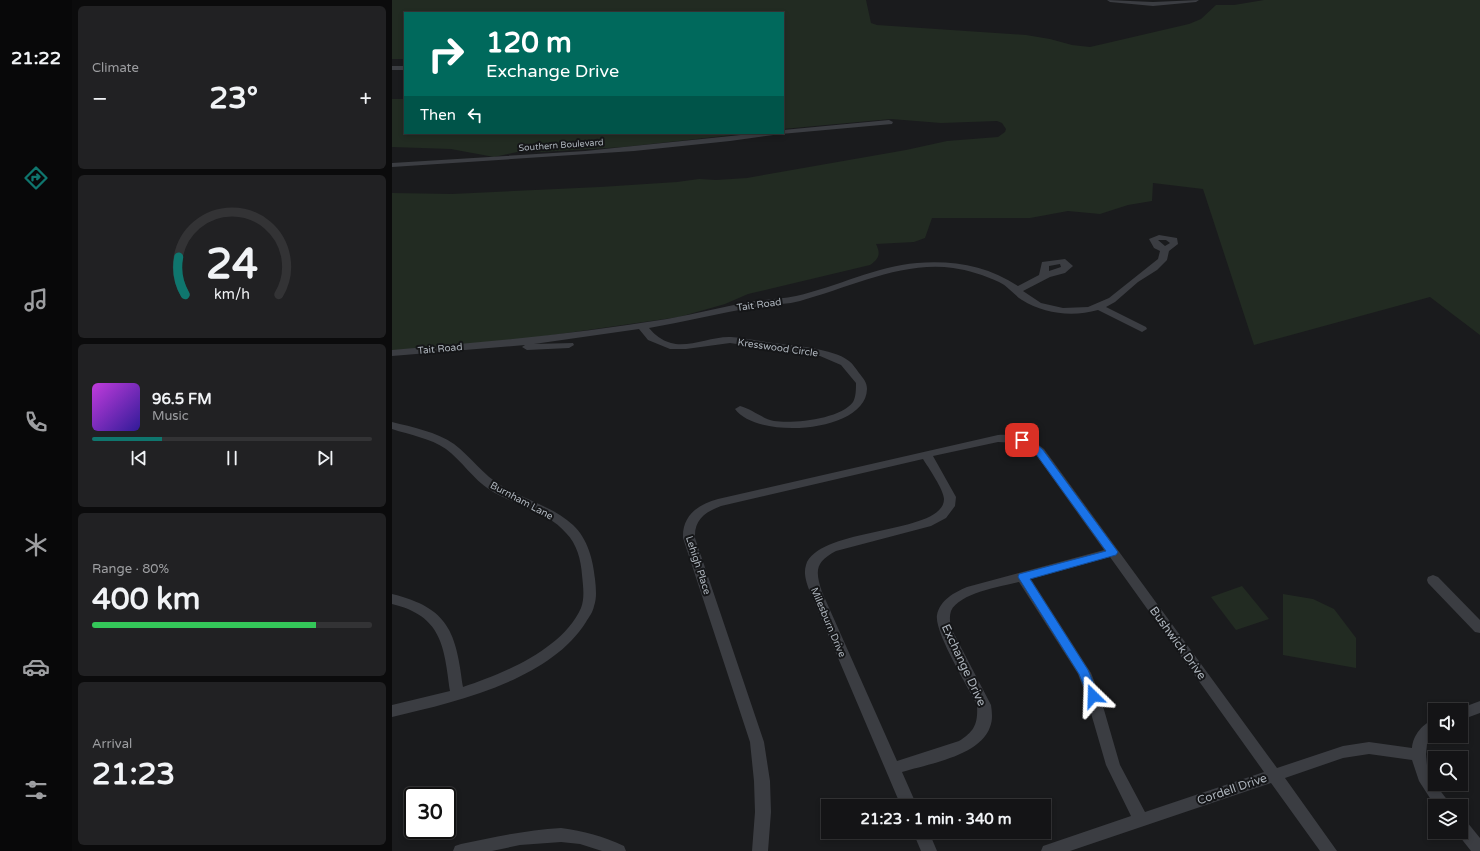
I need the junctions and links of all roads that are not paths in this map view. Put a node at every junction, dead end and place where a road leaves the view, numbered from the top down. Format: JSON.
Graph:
{"nodes":[{"id":1,"x":1110,"y":0,"type":"edge"},
{"id":2,"x":1196,"y":0,"type":"edge"},
{"id":3,"x":392,"y":68,"type":"edge"},
{"id":4,"x":404,"y":68,"type":"edge"},
{"id":5,"x":889,"y":122,"type":"dead end"},
{"id":6,"x":784,"y":132,"type":"edge"},
{"id":7,"x":769,"y":134,"type":"edge"},
{"id":8,"x":392,"y":164,"type":"edge"},
{"id":9,"x":1166,"y":250,"type":"dead end"},
{"id":10,"x":1044,"y":276,"type":"dead end"},
{"id":11,"x":1018,"y":290,"type":"junction"},
{"id":12,"x":1099,"y":307,"type":"junction"},
{"id":13,"x":642,"y":326,"type":"junction"},
{"id":14,"x":1142,"y":329,"type":"dead end"},
{"id":15,"x":511,"y":343,"type":"junction"},
{"id":16,"x":569,"y":345,"type":"dead end"},
{"id":17,"x":392,"y":353,"type":"edge"},
{"id":18,"x":740,"y":409,"type":"dead end"},
{"id":19,"x":392,"y":425,"type":"edge"},
{"id":20,"x":1022,"y":440,"type":"joint"},
{"id":21,"x":926,"y":454,"type":"junction"},
{"id":22,"x":1113,"y":552,"type":"junction"},
{"id":23,"x":1023,"y":577,"type":"junction"},
{"id":24,"x":1433,"y":580,"type":"dead end"},
{"id":25,"x":392,"y":599,"type":"edge"},
{"id":26,"x":1480,"y":628,"type":"edge"},
{"id":27,"x":457,"y":694,"type":"junction"},
{"id":28,"x":1480,"y":707,"type":"edge"},
{"id":29,"x":392,"y":711,"type":"edge"},
{"id":30,"x":1468,"y":711,"type":"edge"},
{"id":31,"x":1428,"y":731,"type":"edge"},
{"id":32,"x":1418,"y":755,"type":"junction"},
{"id":33,"x":894,"y":768,"type":"junction"},
{"id":34,"x":1274,"y":775,"type":"junction"},
{"id":35,"x":907,"y":799,"type":"edge"},
{"id":36,"x":1439,"y":799,"type":"edge"},
{"id":37,"x":1141,"y":820,"type":"junction"},
{"id":38,"x":1468,"y":835,"type":"edge"},
{"id":39,"x":923,"y":839,"type":"edge"},
{"id":40,"x":1480,"y":850,"type":"edge"},
{"id":41,"x":461,"y":851,"type":"edge"},
{"id":42,"x":618,"y":851,"type":"edge"},
{"id":43,"x":760,"y":851,"type":"edge"},
{"id":44,"x":929,"y":851,"type":"edge"},
{"id":45,"x":1049,"y":851,"type":"edge"},
{"id":46,"x":1329,"y":851,"type":"edge"}],
"edges":[{"from":1,"to":2,"type":"street"},
{"from":3,"to":4,"type":"street"},
{"from":5,"to":6,"type":"street"},
{"from":7,"to":8,"type":"street","name":"Southern Boulevard"},
{"from":9,"to":12,"type":"street","name":"Tait Road"},
{"from":10,"to":11,"type":"street"},
{"from":11,"to":12,"type":"street","name":"Tait Road"},
{"from":11,"to":13,"type":"street","name":"Tait Road"},
{"from":12,"to":14,"type":"street"},
{"from":13,"to":15,"type":"street","name":"Tait Road"},
{"from":13,"to":18,"type":"street","name":"Kresswood Circle"},
{"from":15,"to":16,"type":"street","name":"Tait Road"},
{"from":15,"to":17,"type":"street","name":"Tait Road"},
{"from":19,"to":27,"type":"street","name":"Burnham Lane"},
{"from":20,"to":21,"type":"street","name":"Lehigh Place"},
{"from":20,"to":22,"type":"street","name":"Bushwick Drive"},
{"from":21,"to":33,"type":"street","name":"Milesburn Drive"},
{"from":21,"to":43,"type":"street","name":"Lehigh Place"},
{"from":22,"to":23,"type":"street","name":"Exchange Drive"},
{"from":22,"to":34,"type":"street","name":"Bushwick Drive"},
{"from":23,"to":33,"type":"street","name":"Exchange Drive"},
{"from":23,"to":37,"type":"street"},
{"from":24,"to":26,"type":"street"},
{"from":25,"to":27,"type":"street"},
{"from":27,"to":29,"type":"street","name":"Burnham Lane"},
{"from":28,"to":30,"type":"street"},
{"from":31,"to":32,"type":"street"},
{"from":32,"to":34,"type":"street","name":"Cordell Drive"},
{"from":32,"to":36,"type":"street"},
{"from":33,"to":35,"type":"street","name":"Milesburn Drive"},
{"from":34,"to":37,"type":"street","name":"Cordell Drive"},
{"from":34,"to":46,"type":"street","name":"Bushwick Drive"},
{"from":37,"to":45,"type":"street","name":"Cordell Drive"},
{"from":38,"to":40,"type":"street"},
{"from":39,"to":44,"type":"street"},
{"from":41,"to":42,"type":"street"}]}
